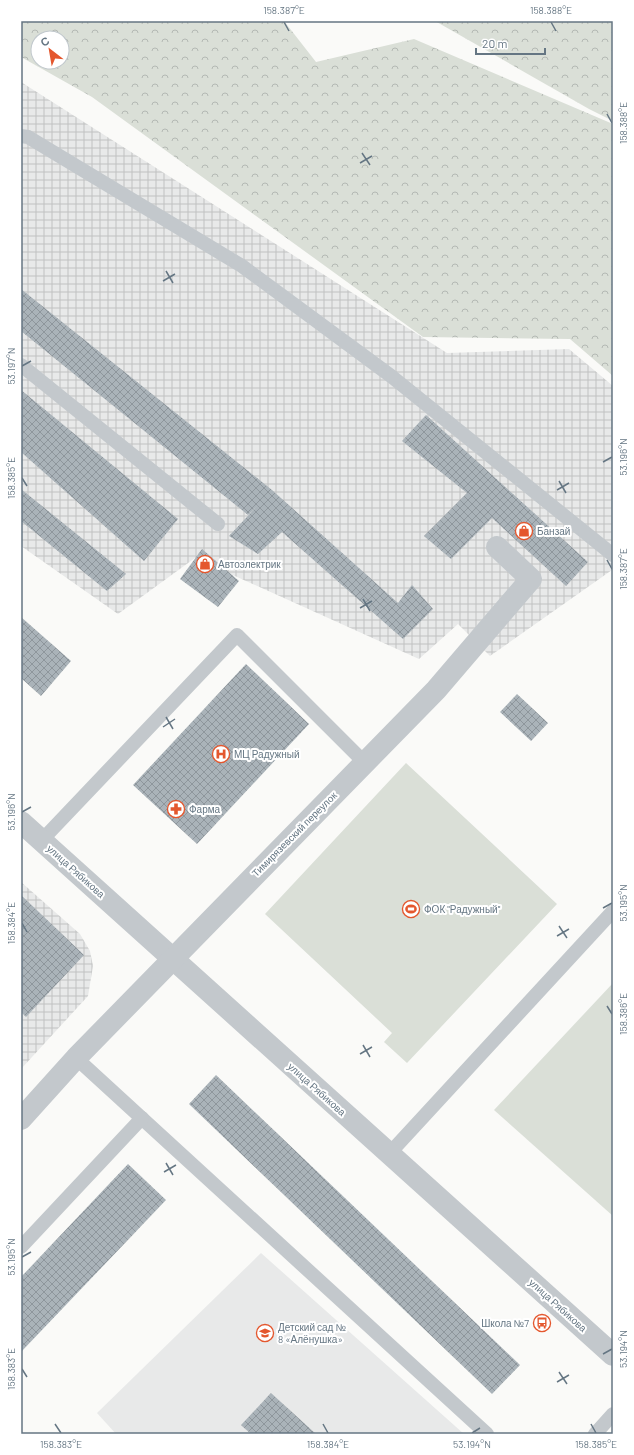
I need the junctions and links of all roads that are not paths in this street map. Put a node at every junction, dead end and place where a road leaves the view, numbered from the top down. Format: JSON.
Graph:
{"nodes":[{"id":1,"x":21,"y":136,"type":"edge"},
{"id":2,"x":21,"y":365,"type":"edge"},
{"id":3,"x":218,"y":524,"type":"dead end"},
{"id":4,"x":497,"y":548,"type":"dead end"},
{"id":5,"x":613,"y":555,"type":"edge"},
{"id":6,"x":365,"y":763,"type":"junction"},
{"id":7,"x":21,"y":822,"type":"edge"},
{"id":8,"x":42,"y":840,"type":"junction"},
{"id":9,"x":613,"y":911,"type":"edge"},
{"id":10,"x":173,"y":960,"type":"junction"},
{"id":11,"x":76,"y":1058,"type":"junction"},
{"id":12,"x":142,"y":1118,"type":"junction"},
{"id":13,"x":21,"y":1119,"type":"edge"},
{"id":14,"x":389,"y":1154,"type":"junction"},
{"id":15,"x":21,"y":1247,"type":"edge"},
{"id":16,"x":613,"y":1355,"type":"edge"},
{"id":17,"x":613,"y":1414,"type":"edge"},
{"id":18,"x":487,"y":1434,"type":"edge"},
{"id":19,"x":595,"y":1434,"type":"edge"}],
"edges":[{"from":1,"to":5,"type":"lane"},
{"from":2,"to":3,"type":"lane"},
{"from":4,"to":6,"type":"street","name":"Тимирязевский переулок"},
{"from":6,"to":8,"type":"lane"},
{"from":6,"to":10,"type":"street","name":"Тимирязевский переулок"},
{"from":7,"to":8,"type":"street","name":"улица Рябикова"},
{"from":8,"to":10,"type":"street","name":"улица Рябикова"},
{"from":9,"to":14,"type":"lane"},
{"from":10,"to":11,"type":"street","name":"Тимирязевский переулок"},
{"from":10,"to":14,"type":"street","name":"улица Рябикова"},
{"from":11,"to":12,"type":"lane"},
{"from":11,"to":13,"type":"street","name":"Тимирязевский переулок"},
{"from":12,"to":15,"type":"lane"},
{"from":12,"to":18,"type":"lane"},
{"from":14,"to":16,"type":"street","name":"улица Рябикова"},
{"from":17,"to":19,"type":"lane"}]}
